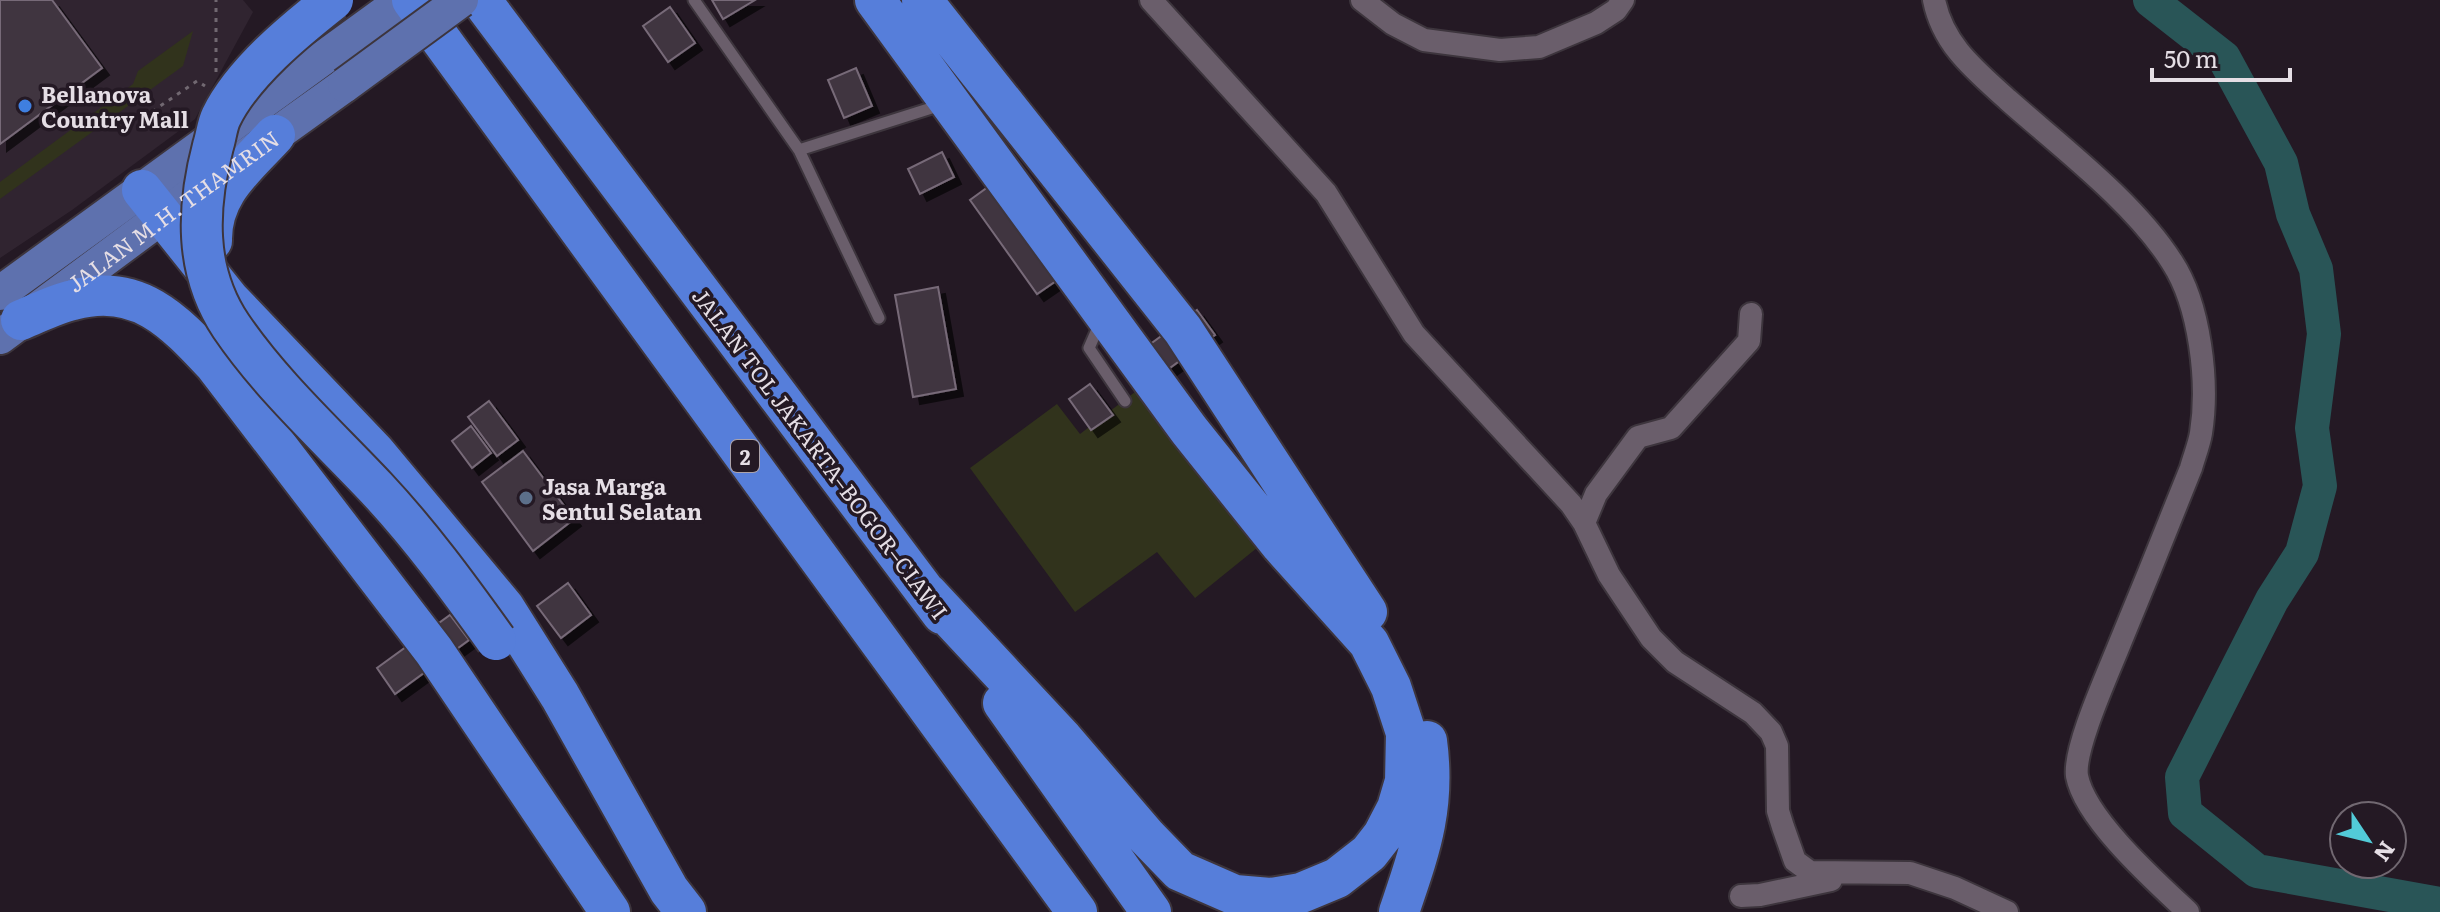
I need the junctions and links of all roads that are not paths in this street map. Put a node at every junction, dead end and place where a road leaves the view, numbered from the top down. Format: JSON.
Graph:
{"nodes":[{"id":1,"x":333,"y":0,"type":"edge"},
{"id":2,"x":403,"y":0,"type":"edge"},
{"id":3,"x":412,"y":0,"type":"edge"},
{"id":4,"x":461,"y":0,"type":"edge"},
{"id":5,"x":481,"y":0,"type":"edge"},
{"id":6,"x":694,"y":0,"type":"edge"},
{"id":7,"x":875,"y":0,"type":"edge"},
{"id":8,"x":922,"y":0,"type":"edge"},
{"id":9,"x":1151,"y":0,"type":"edge"},
{"id":10,"x":1362,"y":0,"type":"edge"},
{"id":11,"x":1623,"y":0,"type":"edge"},
{"id":12,"x":1934,"y":0,"type":"edge"},
{"id":13,"x":950,"y":102,"type":"junction"},
{"id":14,"x":275,"y":135,"type":"junction"},
{"id":15,"x":799,"y":150,"type":"junction"},
{"id":16,"x":152,"y":203,"type":"junction"},
{"id":17,"x":229,"y":299,"type":"junction"},
{"id":18,"x":1751,"y":314,"type":"dead end"},
{"id":19,"x":7,"y":317,"type":"edge"},
{"id":20,"x":879,"y":318,"type":"dead end"},
{"id":21,"x":1109,"y":320,"type":"junction"},
{"id":22,"x":1125,"y":401,"type":"dead end"},
{"id":23,"x":1584,"y":523,"type":"junction"},
{"id":24,"x":927,"y":593,"type":"junction"},
{"id":25,"x":995,"y":796,"type":"junction"},
{"id":26,"x":1851,"y":873,"type":"junction"},
{"id":27,"x":1741,"y":896,"type":"dead end"},
{"id":28,"x":610,"y":912,"type":"edge"},
{"id":29,"x":655,"y":912,"type":"edge"},
{"id":30,"x":686,"y":912,"type":"edge"},
{"id":31,"x":1044,"y":912,"type":"edge"},
{"id":32,"x":1077,"y":912,"type":"edge"},
{"id":33,"x":1151,"y":912,"type":"edge"},
{"id":34,"x":1399,"y":912,"type":"edge"},
{"id":35,"x":2007,"y":912,"type":"edge"},
{"id":36,"x":2188,"y":912,"type":"edge"}],
"edges":[{"from":1,"to":29,"type":"highway","bridge":true},
{"from":2,"to":16,"type":"main road","name":"JALAN M.H. THAMRIN"},
{"from":3,"to":25,"type":"highway","number":"2"},
{"from":4,"to":14,"type":"main road","name":"JALAN M.H. THAMRIN","bridge":true},
{"from":5,"to":24,"type":"highway","name":"JALAN TOL JAKARTA–BOGOR–CIAWI"},
{"from":6,"to":15,"type":"lane"},
{"from":7,"to":13,"type":"highway"},
{"from":8,"to":34,"type":"highway"},
{"from":9,"to":23,"type":"street"},
{"from":10,"to":11,"type":"street"},
{"from":12,"to":36,"type":"street"},
{"from":13,"to":15,"type":"lane"},
{"from":13,"to":21,"type":"highway"},
{"from":14,"to":16,"type":"main road","name":"JALAN M.H. THAMRIN"},
{"from":14,"to":17,"type":"highway"},
{"from":15,"to":20,"type":"lane"},
{"from":16,"to":17,"type":"highway"},
{"from":16,"to":19,"type":"main road","name":"JALAN M.H. THAMRIN"},
{"from":17,"to":30,"type":"highway"},
{"from":18,"to":23,"type":"street"},
{"from":19,"to":28,"type":"highway"},
{"from":21,"to":22,"type":"lane"},
{"from":21,"to":24,"type":"highway"},
{"from":23,"to":26,"type":"street"},
{"from":24,"to":33,"type":"highway","name":"JALAN TOL JAKARTA–BOGOR–CIAWI"},
{"from":25,"to":31,"type":"highway"},
{"from":25,"to":32,"type":"highway","number":"2"},
{"from":26,"to":27,"type":"street"},
{"from":26,"to":35,"type":"street"}]}
